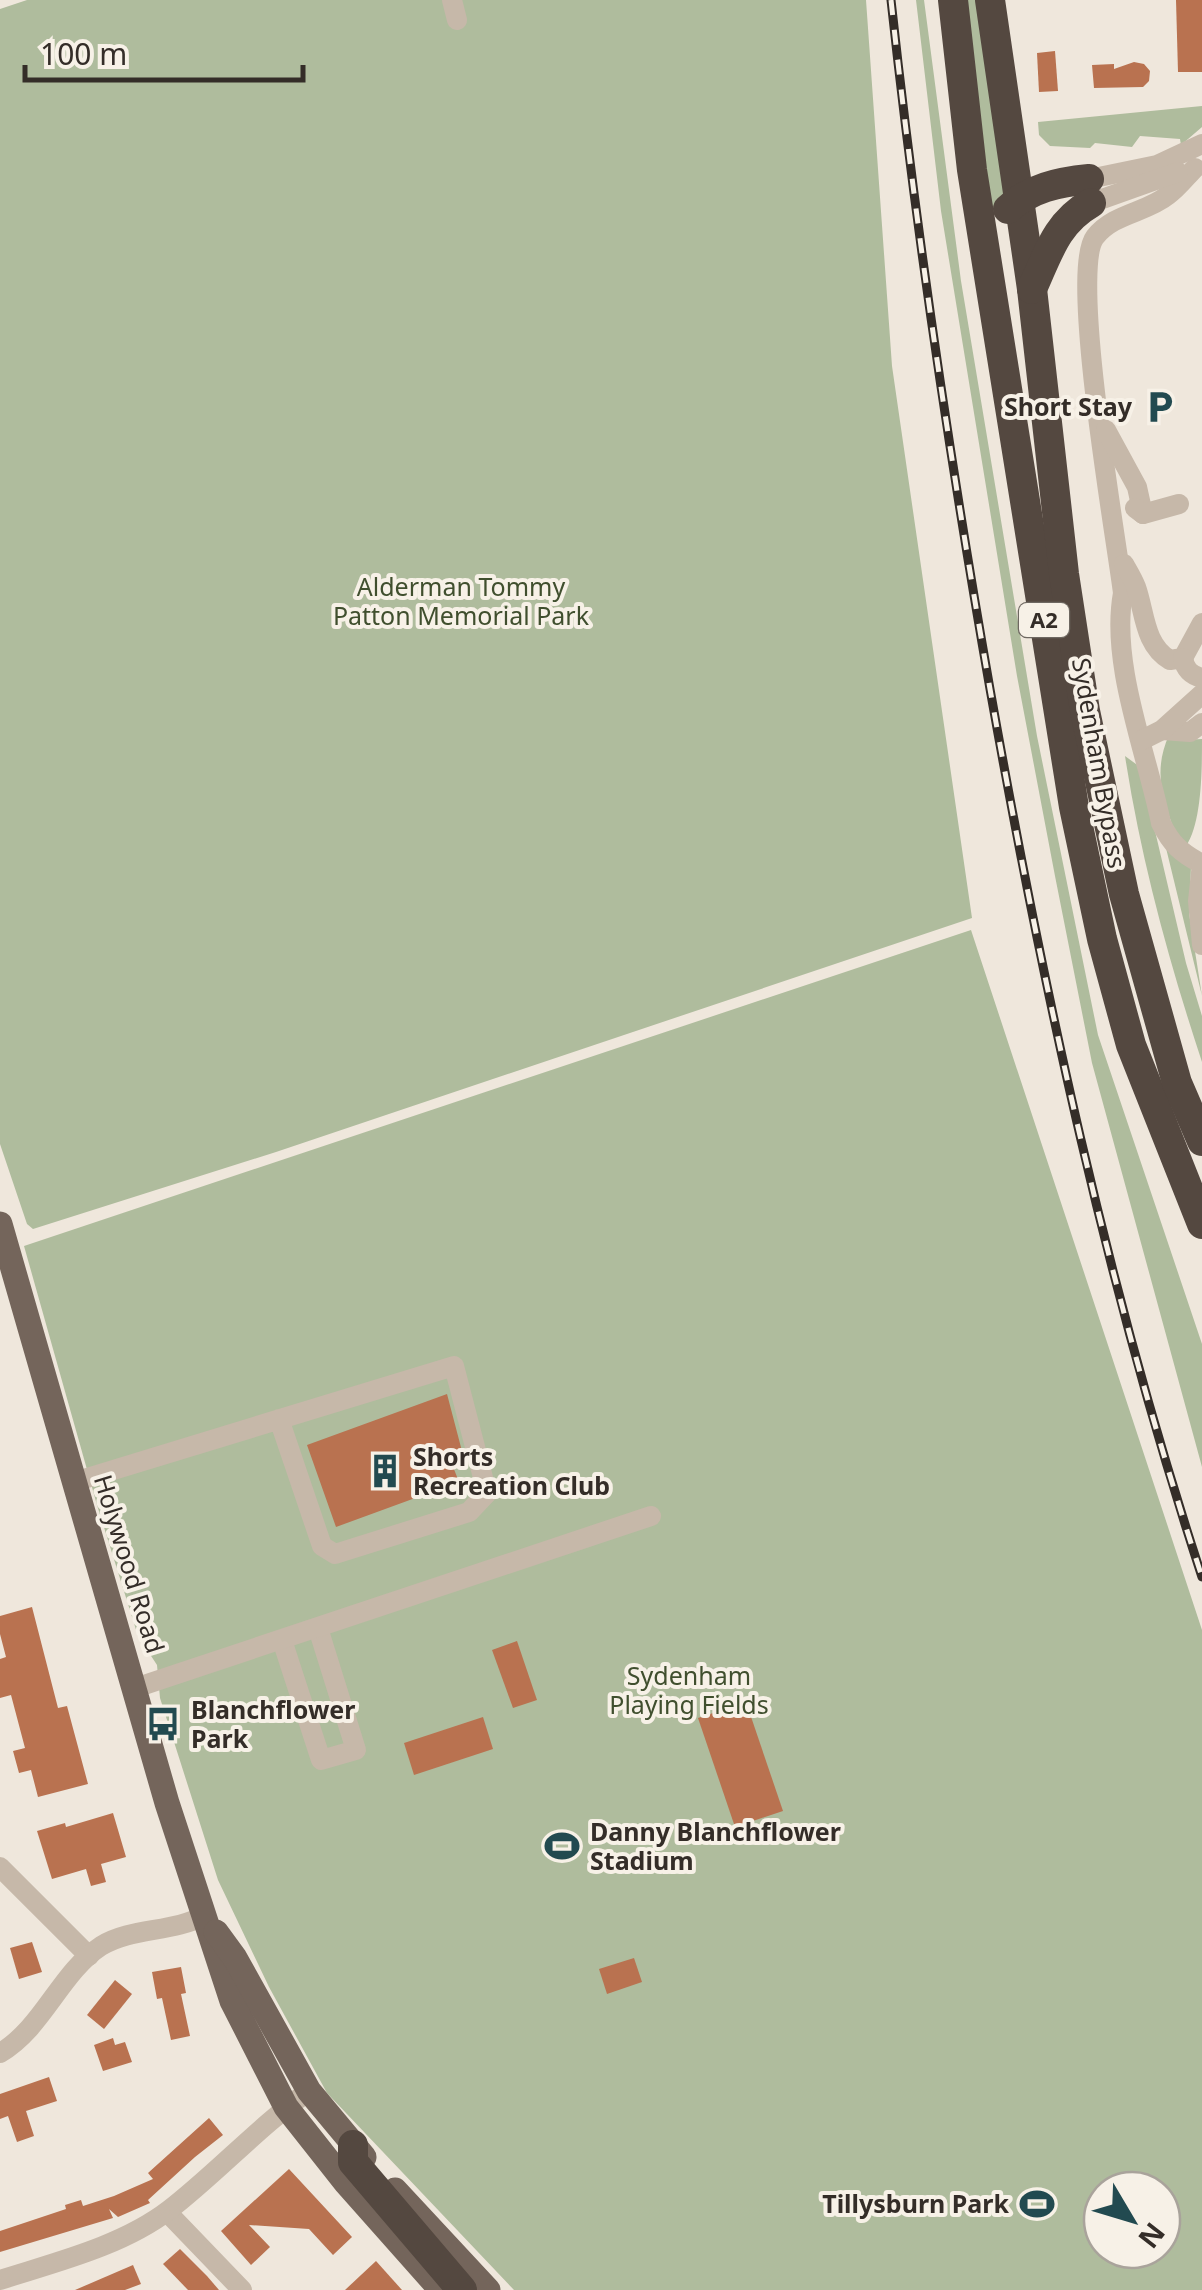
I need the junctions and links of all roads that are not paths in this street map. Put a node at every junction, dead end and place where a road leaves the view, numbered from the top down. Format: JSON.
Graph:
{"nodes":[{"id":1,"x":952,"y":0,"type":"edge"},
{"id":2,"x":990,"y":0,"type":"edge"},
{"id":3,"x":1007,"y":112,"type":"junction"},
{"id":4,"x":1202,"y":144,"type":"edge"},
{"id":5,"x":1198,"y":167,"type":"edge"},
{"id":6,"x":1081,"y":188,"type":"junction"},
{"id":7,"x":1020,"y":199,"type":"junction"},
{"id":8,"x":989,"y":268,"type":"junction"},
{"id":9,"x":1032,"y":289,"type":"junction"},
{"id":10,"x":1098,"y":415,"type":"junction"},
{"id":11,"x":1178,"y":504,"type":"dead end"},
{"id":12,"x":1118,"y":553,"type":"junction"},
{"id":13,"x":1202,"y":624,"type":"edge"},
{"id":14,"x":1183,"y":658,"type":"junction"},
{"id":15,"x":1202,"y":678,"type":"edge"},
{"id":16,"x":1202,"y":694,"type":"edge"},
{"id":17,"x":1202,"y":706,"type":"edge"},
{"id":18,"x":1202,"y":722,"type":"edge"},
{"id":19,"x":1168,"y":724,"type":"junction"},
{"id":20,"x":1142,"y":740,"type":"junction"},
{"id":21,"x":1202,"y":863,"type":"edge"},
{"id":22,"x":1202,"y":945,"type":"edge"},
{"id":23,"x":1202,"y":1141,"type":"edge"},
{"id":24,"x":1202,"y":1224,"type":"edge"},
{"id":25,"x":1,"y":1227,"type":"edge"},
{"id":26,"x":279,"y":1419,"type":"junction"},
{"id":27,"x":74,"y":1482,"type":"junction"},
{"id":28,"x":651,"y":1516,"type":"dead end"},
{"id":29,"x":318,"y":1628,"type":"junction"},
{"id":30,"x":282,"y":1640,"type":"junction"},
{"id":31,"x":135,"y":1688,"type":"junction"},
{"id":32,"x":0,"y":1868,"type":"edge"},
{"id":33,"x":206,"y":1918,"type":"junction"},
{"id":34,"x":88,"y":1956,"type":"junction"},
{"id":35,"x":0,"y":2054,"type":"edge"},
{"id":36,"x":309,"y":2091,"type":"junction"},
{"id":37,"x":286,"y":2107,"type":"junction"},
{"id":38,"x":354,"y":2145,"type":"junction"},
{"id":39,"x":167,"y":2212,"type":"junction"},
{"id":40,"x":0,"y":2280,"type":"edge"},
{"id":41,"x":242,"y":2290,"type":"edge"},
{"id":42,"x":442,"y":2290,"type":"edge"},
{"id":43,"x":462,"y":2290,"type":"edge"},
{"id":44,"x":488,"y":2290,"type":"edge"}],
"edges":[{"from":1,"to":8,"type":"highway","name":"Sydenham Bypass","number":"A2"},
{"from":2,"to":3,"type":"highway","name":"Sydenham Bypass","number":"A2"},
{"from":3,"to":6,"type":"highway"},
{"from":3,"to":7,"type":"highway","name":"Sydenham Bypass","number":"A2"},
{"from":4,"to":6,"type":"street"},
{"from":5,"to":6,"type":"street"},
{"from":5,"to":10,"type":"street"},
{"from":6,"to":7,"type":"highway"},
{"from":6,"to":9,"type":"highway"},
{"from":7,"to":8,"type":"highway"},
{"from":7,"to":9,"type":"highway","name":"Sydenham Bypass","number":"A2"},
{"from":8,"to":24,"type":"highway","name":"Sydenham Bypass","number":"A2"},
{"from":9,"to":23,"type":"highway","name":"Sydenham Bypass","number":"A2"},
{"from":10,"to":11,"type":"street"},
{"from":10,"to":12,"type":"street"},
{"from":12,"to":14,"type":"street"},
{"from":12,"to":20,"type":"street"},
{"from":13,"to":14,"type":"street"},
{"from":14,"to":15,"type":"street"},
{"from":16,"to":19,"type":"street"},
{"from":17,"to":19,"type":"street"},
{"from":18,"to":19,"type":"street"},
{"from":19,"to":20,"type":"street"},
{"from":20,"to":21,"type":"street"},
{"from":21,"to":22,"type":"street"},
{"from":25,"to":27,"type":"main road","name":"Holywood Road"},
{"from":26,"to":26,"type":"street"},
{"from":26,"to":27,"type":"street"},
{"from":27,"to":31,"type":"main road","name":"Holywood Road"},
{"from":28,"to":29,"type":"street"},
{"from":29,"to":30,"type":"street"},
{"from":29,"to":30,"type":"street"},
{"from":30,"to":31,"type":"street"},
{"from":31,"to":33,"type":"main road","name":"Holywood Road"},
{"from":32,"to":34,"type":"street"},
{"from":33,"to":34,"type":"street"},
{"from":33,"to":36,"type":"main road","name":"Holywood Road"},
{"from":33,"to":37,"type":"main road","name":"Holywood Road"},
{"from":34,"to":35,"type":"street"},
{"from":36,"to":37,"type":"street"},
{"from":36,"to":38,"type":"main road","name":"Holywood Road"},
{"from":37,"to":39,"type":"street"},
{"from":37,"to":42,"type":"main road","name":"Holywood Road"},
{"from":38,"to":43,"type":"highway"},
{"from":38,"to":44,"type":"main road","name":"Holywood Road"},
{"from":39,"to":40,"type":"street"},
{"from":39,"to":41,"type":"street"}]}
